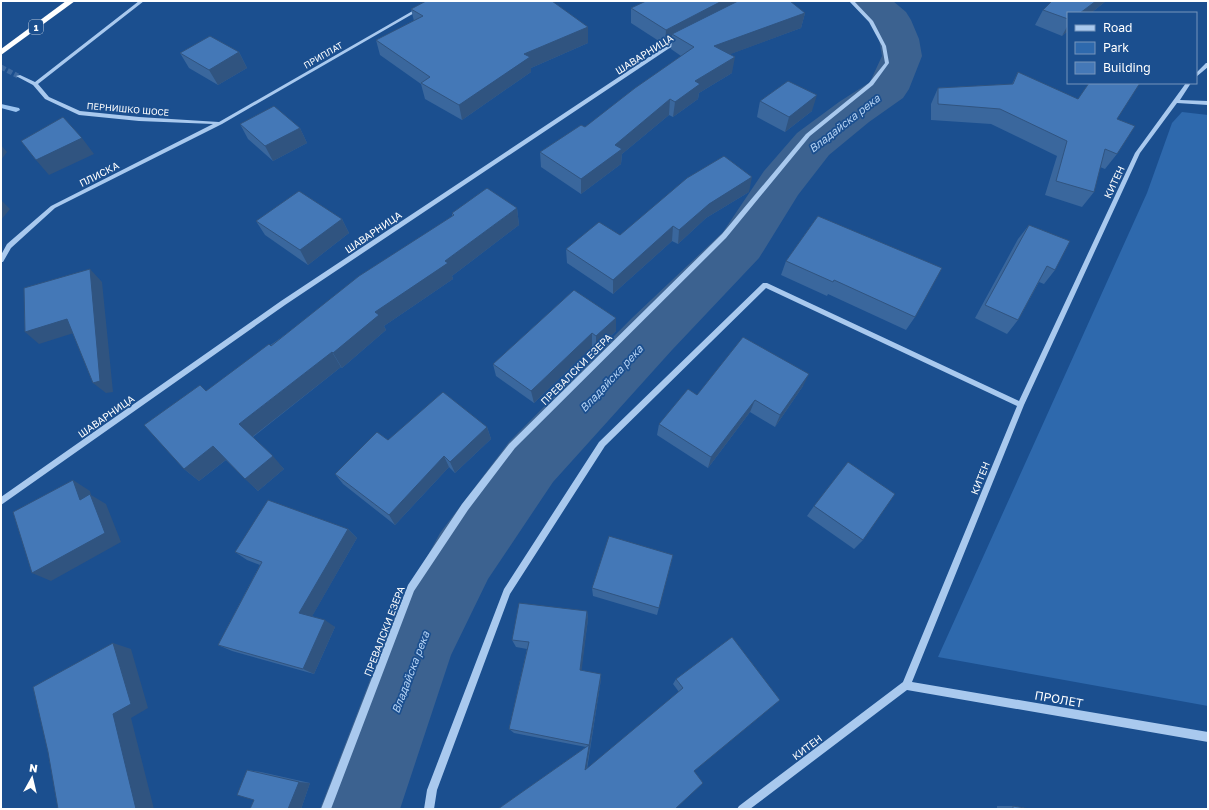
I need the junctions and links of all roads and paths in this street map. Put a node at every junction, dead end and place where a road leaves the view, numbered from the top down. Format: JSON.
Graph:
{"nodes":[{"id":1,"x":70,"y":1,"type":"edge"},
{"id":2,"x":142,"y":1,"type":"edge"},
{"id":3,"x":433,"y":1,"type":"edge"},
{"id":4,"x":851,"y":1,"type":"edge"},
{"id":5,"x":687,"y":38,"type":"edge"},
{"id":6,"x":1,"y":53,"type":"edge"},
{"id":7,"x":1208,"y":64,"type":"edge"},
{"id":8,"x":1197,"y":75,"type":"edge"},
{"id":9,"x":18,"y":76,"type":"tunnel mouth"},
{"id":10,"x":35,"y":84,"type":"junction"},
{"id":11,"x":1187,"y":84,"type":"edge"},
{"id":12,"x":1176,"y":100,"type":"junction"},
{"id":13,"x":1208,"y":103,"type":"edge"},
{"id":14,"x":220,"y":123,"type":"junction"},
{"id":15,"x":1,"y":260,"type":"edge"},
{"id":16,"x":1021,"y":405,"type":"junction"},
{"id":17,"x":1,"y":501,"type":"edge"},
{"id":18,"x":906,"y":685,"type":"junction"},
{"id":19,"x":1208,"y":737,"type":"edge"},
{"id":20,"x":326,"y":809,"type":"edge"},
{"id":21,"x":429,"y":809,"type":"edge"},
{"id":22,"x":742,"y":809,"type":"edge"}],
"edges":[{"from":1,"to":6,"type":"highway","number":"1"},
{"from":2,"to":10,"type":"street"},
{"from":3,"to":14,"type":"street","name":"ПРИПЛАТ"},
{"from":4,"to":20,"type":"street","name":"ПРЕВАЛСКИ ЕЗЕРА"},
{"from":5,"to":17,"type":"street","name":"ШАВАРНИЦА"},
{"from":7,"to":8,"type":"street"},
{"from":9,"to":10,"type":"street"},
{"from":10,"to":14,"type":"street","name":"ПЕРНИШКО ШОСЕ"},
{"from":11,"to":12,"type":"street","name":"КИТЕН"},
{"from":12,"to":13,"type":"street"},
{"from":12,"to":16,"type":"street","name":"КИТЕН"},
{"from":14,"to":15,"type":"street","name":"ПЛИСКА"},
{"from":16,"to":18,"type":"street","name":"КИТЕН"},
{"from":16,"to":21,"type":"street"},
{"from":18,"to":19,"type":"street","name":"ПРОЛЕТ"},
{"from":18,"to":22,"type":"street","name":"КИТЕН"}]}
